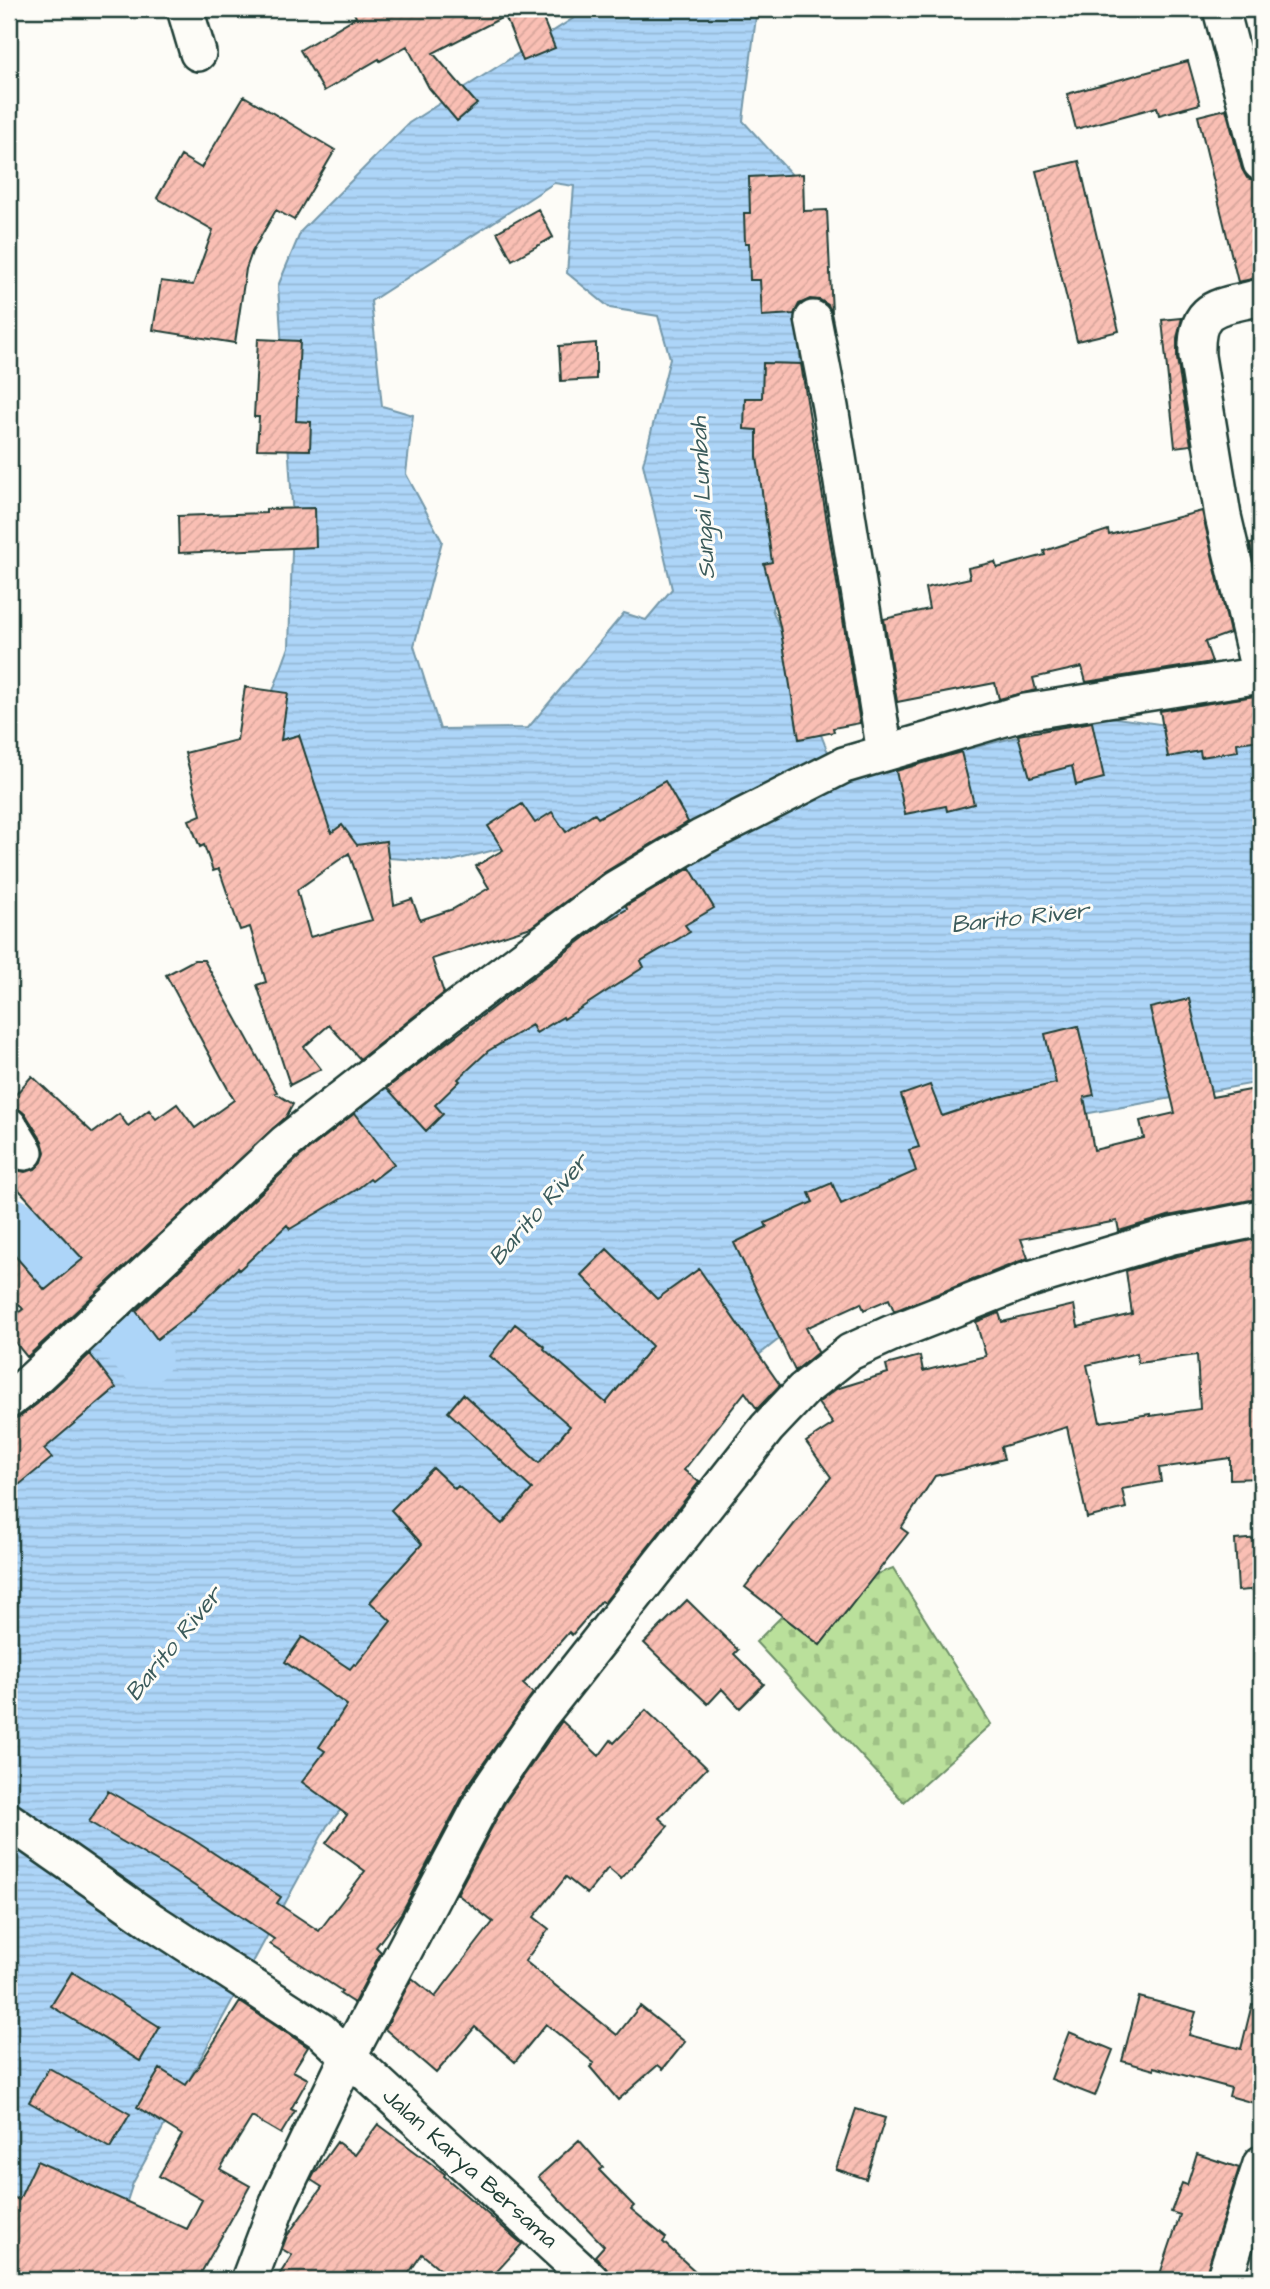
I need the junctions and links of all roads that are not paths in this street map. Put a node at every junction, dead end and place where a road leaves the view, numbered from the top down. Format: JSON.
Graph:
{"nodes":[{"id":1,"x":185,"y":9,"type":"edge"},
{"id":2,"x":1221,"y":9,"type":"edge"},
{"id":3,"x":198,"y":53,"type":"dead end"},
{"id":4,"x":1261,"y":163,"type":"edge"},
{"id":5,"x":1261,"y":297,"type":"edge"},
{"id":6,"x":813,"y":319,"type":"dead end"},
{"id":7,"x":1260,"y":675,"type":"edge"},
{"id":8,"x":885,"y":753,"type":"junction"},
{"id":9,"x":1261,"y":1218,"type":"edge"},
{"id":10,"x":16,"y":1394,"type":"edge"},
{"id":11,"x":9,"y":1821,"type":"edge"},
{"id":12,"x":348,"y":2057,"type":"junction"},
{"id":13,"x":1261,"y":2164,"type":"edge"},
{"id":14,"x":249,"y":2280,"type":"edge"},
{"id":15,"x":591,"y":2280,"type":"edge"},
{"id":16,"x":1224,"y":2280,"type":"edge"}],
"edges":[{"from":1,"to":3,"type":"street"},
{"from":2,"to":4,"type":"street"},
{"from":5,"to":7,"type":"street"},
{"from":6,"to":8,"type":"street"},
{"from":7,"to":8,"type":"street"},
{"from":8,"to":10,"type":"street"},
{"from":9,"to":12,"type":"street"},
{"from":11,"to":12,"type":"street","name":"Jalan Karya Bersama"},
{"from":12,"to":14,"type":"street"},
{"from":12,"to":15,"type":"street","name":"Jalan Karya Bersama"},
{"from":13,"to":16,"type":"street"}]}
